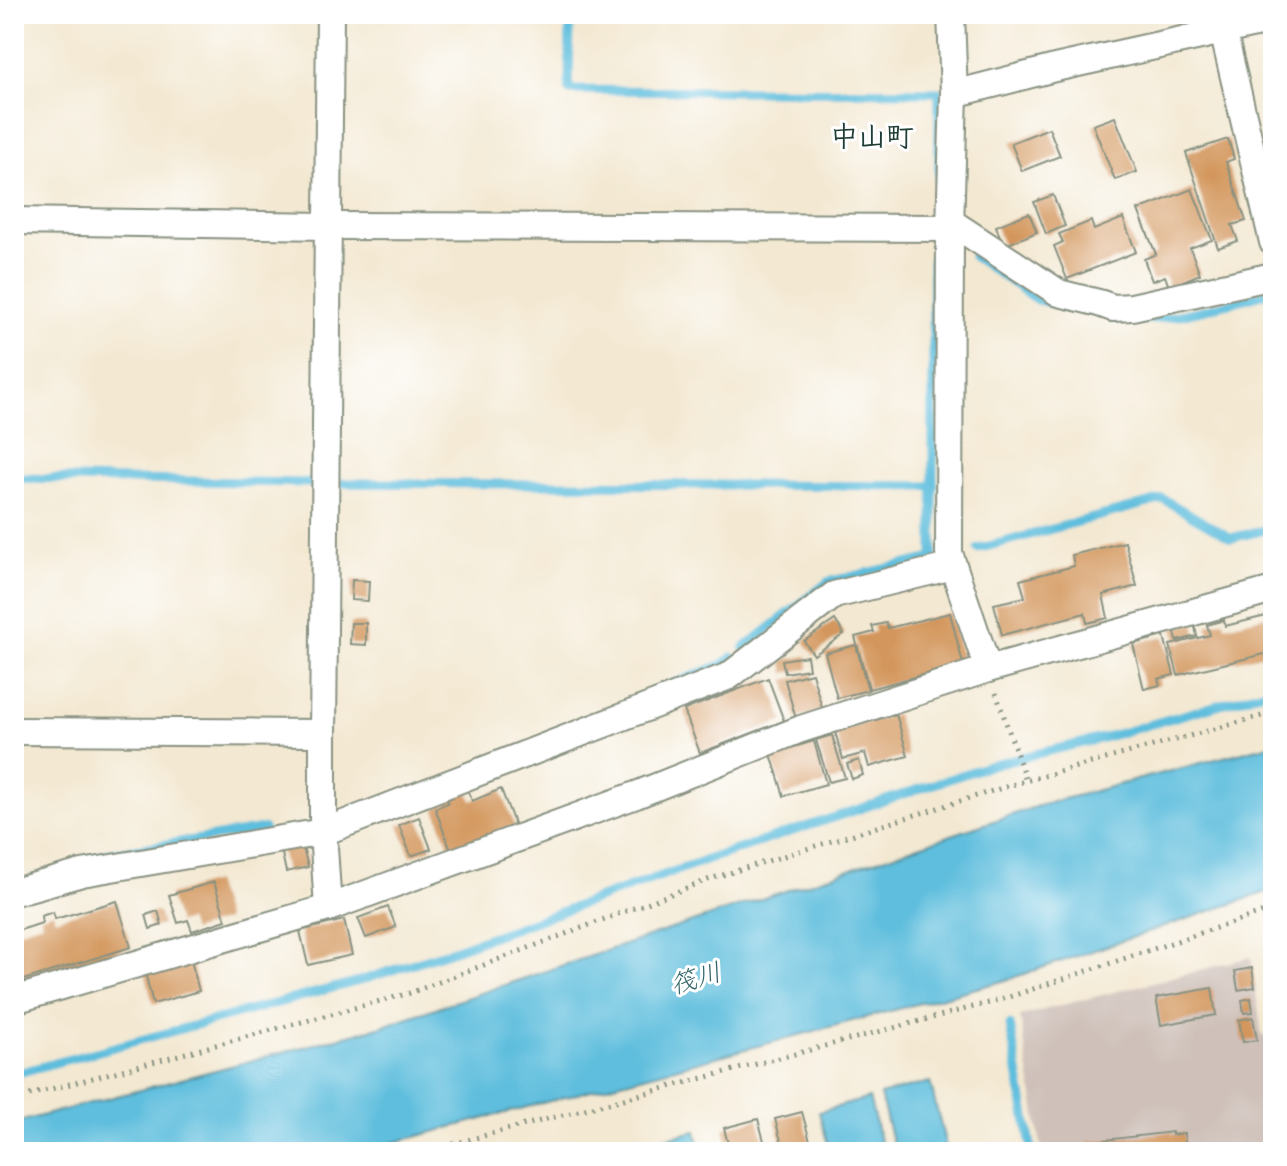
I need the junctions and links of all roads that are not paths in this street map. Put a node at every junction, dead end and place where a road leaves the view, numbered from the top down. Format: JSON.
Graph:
{"nodes":[{"id":1,"x":330,"y":14,"type":"edge"},
{"id":2,"x":951,"y":14,"type":"edge"},
{"id":3,"x":1273,"y":20,"type":"edge"},
{"id":4,"x":1221,"y":23,"type":"edge"},
{"id":5,"x":954,"y":94,"type":"junction"},
{"id":6,"x":14,"y":221,"type":"edge"},
{"id":7,"x":951,"y":225,"type":"junction"},
{"id":8,"x":329,"y":226,"type":"junction"},
{"id":9,"x":1273,"y":242,"type":"edge"},
{"id":10,"x":1273,"y":276,"type":"edge"},
{"id":11,"x":953,"y":566,"type":"junction"},
{"id":12,"x":1273,"y":590,"type":"edge"},
{"id":13,"x":988,"y":669,"type":"junction"},
{"id":14,"x":14,"y":731,"type":"edge"},
{"id":15,"x":323,"y":733,"type":"junction"},
{"id":16,"x":323,"y":832,"type":"junction"},
{"id":17,"x":14,"y":892,"type":"edge"},
{"id":18,"x":328,"y":908,"type":"junction"},
{"id":19,"x":14,"y":1000,"type":"edge"}],
"edges":[{"from":1,"to":8,"type":"street"},
{"from":2,"to":5,"type":"street"},
{"from":3,"to":4,"type":"street"},
{"from":4,"to":5,"type":"street"},
{"from":4,"to":9,"type":"street"},
{"from":5,"to":7,"type":"street"},
{"from":6,"to":8,"type":"street"},
{"from":7,"to":8,"type":"street"},
{"from":7,"to":10,"type":"street"},
{"from":7,"to":11,"type":"street"},
{"from":8,"to":15,"type":"street"},
{"from":11,"to":13,"type":"street"},
{"from":11,"to":16,"type":"street"},
{"from":12,"to":13,"type":"street"},
{"from":13,"to":18,"type":"street"},
{"from":14,"to":15,"type":"street"},
{"from":15,"to":16,"type":"street"},
{"from":16,"to":17,"type":"street"},
{"from":16,"to":18,"type":"street"},
{"from":18,"to":19,"type":"street"}]}
